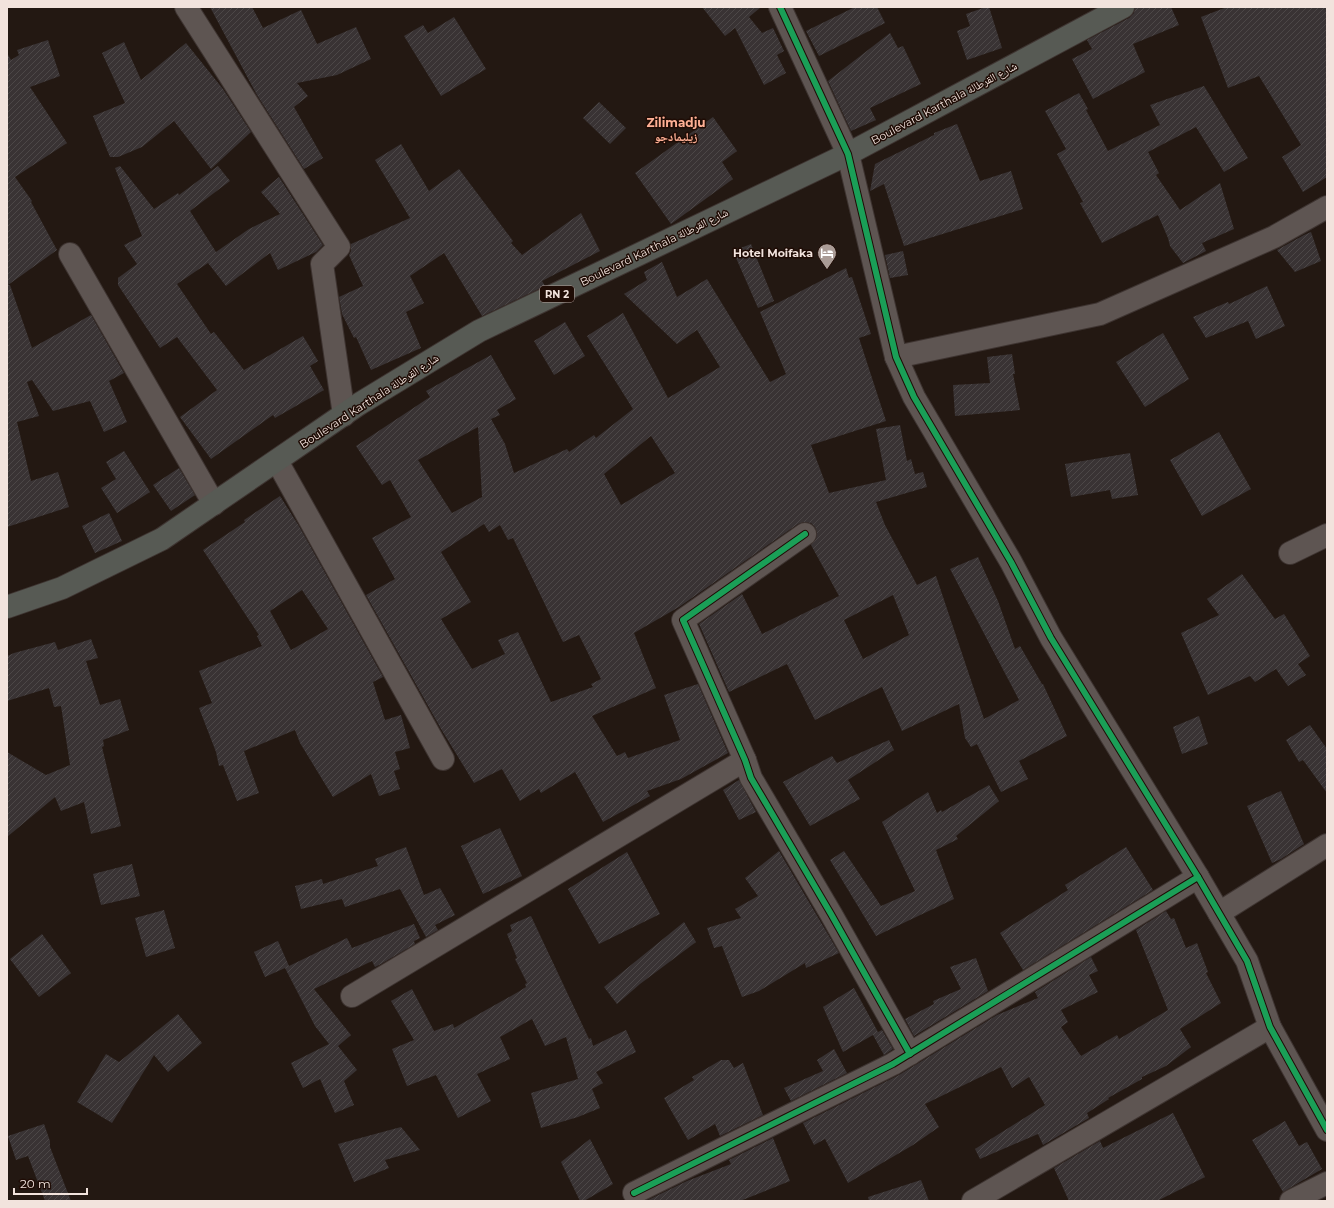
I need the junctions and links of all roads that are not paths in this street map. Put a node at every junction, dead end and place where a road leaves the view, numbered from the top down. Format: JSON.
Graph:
{"nodes":[{"id":1,"x":186,"y":7,"type":"edge"},
{"id":2,"x":780,"y":7,"type":"edge"},
{"id":3,"x":1123,"y":7,"type":"edge"},
{"id":4,"x":848,"y":154,"type":"junction"},
{"id":5,"x":1327,"y":207,"type":"edge"},
{"id":6,"x":70,"y":254,"type":"dead end"},
{"id":7,"x":896,"y":357,"type":"junction"},
{"id":8,"x":344,"y":415,"type":"junction"},
{"id":9,"x":277,"y":461,"type":"junction"},
{"id":10,"x":214,"y":504,"type":"junction"},
{"id":11,"x":805,"y":534,"type":"dead end"},
{"id":12,"x":1327,"y":535,"type":"edge"},
{"id":13,"x":1290,"y":553,"type":"dead end"},
{"id":14,"x":7,"y":607,"type":"edge"},
{"id":15,"x":443,"y":759,"type":"dead end"},
{"id":16,"x":745,"y":760,"type":"junction"},
{"id":17,"x":1327,"y":845,"type":"edge"},
{"id":18,"x":1198,"y":878,"type":"junction"},
{"id":19,"x":1219,"y":913,"type":"junction"},
{"id":20,"x":352,"y":996,"type":"dead end"},
{"id":21,"x":1270,"y":1027,"type":"junction"},
{"id":22,"x":910,"y":1054,"type":"junction"},
{"id":23,"x":1327,"y":1130,"type":"edge"},
{"id":24,"x":1327,"y":1183,"type":"edge"},
{"id":25,"x":634,"y":1193,"type":"dead end"},
{"id":26,"x":973,"y":1201,"type":"edge"},
{"id":27,"x":1291,"y":1201,"type":"edge"}],
"edges":[{"from":1,"to":8,"type":"street"},
{"from":2,"to":4,"type":"street"},
{"from":3,"to":4,"type":"main road","name":"Boulevard Karthala شارع القرطالة","number":"RN 2"},
{"from":4,"to":7,"type":"street"},
{"from":4,"to":8,"type":"main road","name":"Boulevard Karthala شارع القرطالة","number":"RN 2"},
{"from":5,"to":7,"type":"street"},
{"from":6,"to":10,"type":"street"},
{"from":7,"to":18,"type":"street"},
{"from":8,"to":9,"type":"main road","name":"Boulevard Karthala شارع القرطالة","number":"RN 2"},
{"from":9,"to":10,"type":"main road","name":"Boulevard Karthala شارع القرطالة","number":"RN 2"},
{"from":9,"to":15,"type":"street"},
{"from":10,"to":14,"type":"main road","name":"Boulevard Karthala شارع القرطالة","number":"RN 2"},
{"from":11,"to":16,"type":"street"},
{"from":12,"to":13,"type":"street"},
{"from":16,"to":20,"type":"street"},
{"from":16,"to":22,"type":"street"},
{"from":17,"to":19,"type":"street"},
{"from":18,"to":19,"type":"street"},
{"from":18,"to":22,"type":"street"},
{"from":19,"to":21,"type":"street"},
{"from":21,"to":23,"type":"street"},
{"from":21,"to":26,"type":"street"},
{"from":22,"to":25,"type":"street"},
{"from":24,"to":27,"type":"street"}]}
